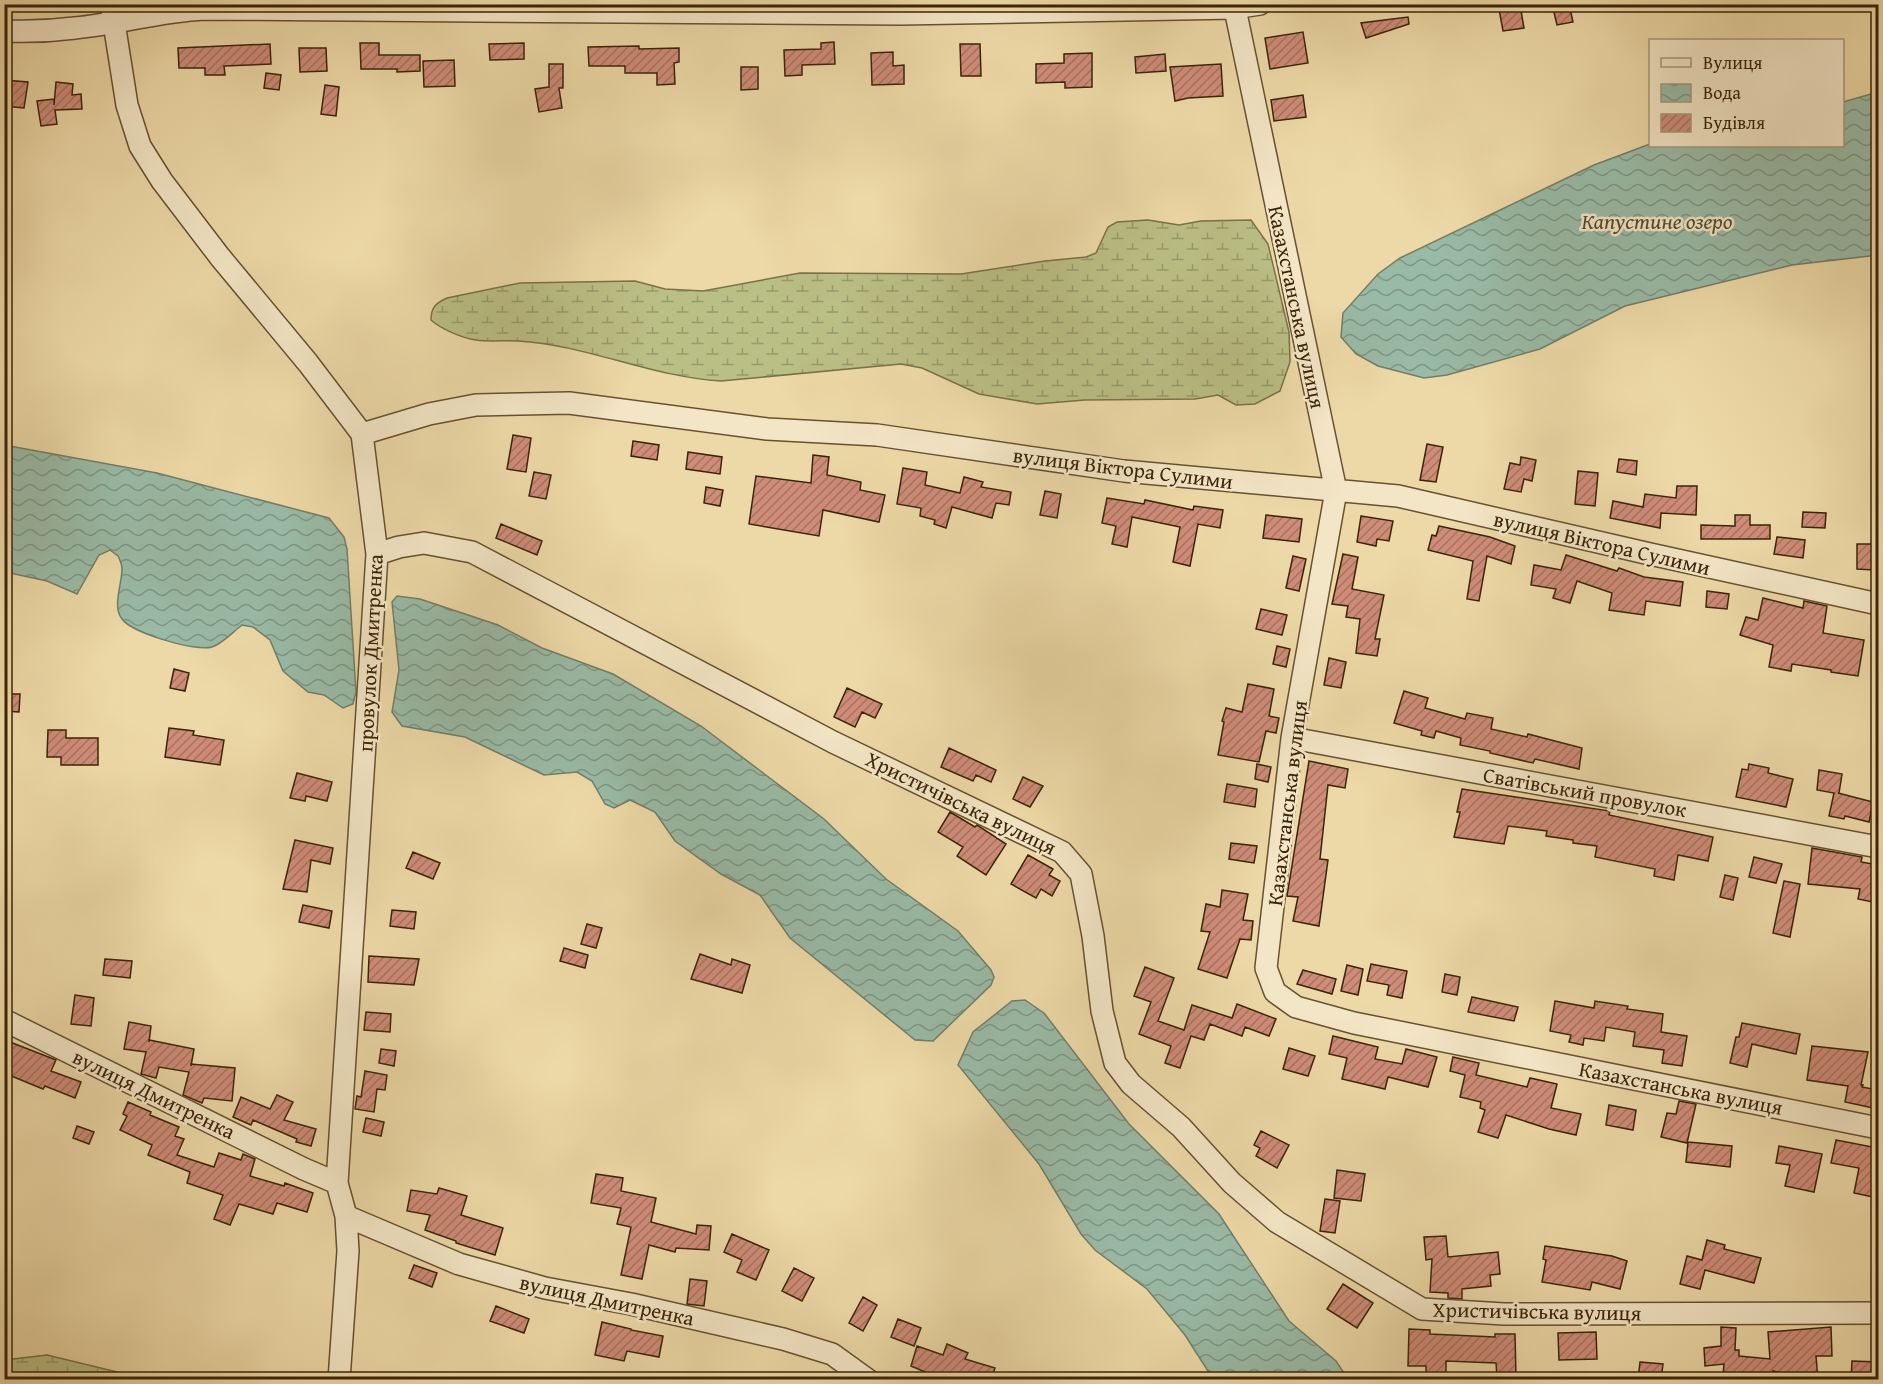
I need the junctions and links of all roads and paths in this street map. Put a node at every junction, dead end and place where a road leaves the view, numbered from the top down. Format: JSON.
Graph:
{"nodes":[{"id":1,"x":1260,"y":4,"type":"edge"},
{"id":2,"x":1234,"y":6,"type":"edge"},
{"id":3,"x":112,"y":13,"type":"edge"},
{"id":4,"x":4,"y":31,"type":"edge"},
{"id":5,"x":362,"y":434,"type":"junction"},
{"id":6,"x":1336,"y":490,"type":"junction"},
{"id":7,"x":377,"y":554,"type":"junction"},
{"id":8,"x":1878,"y":604,"type":"edge"},
{"id":9,"x":1292,"y":738,"type":"junction"},
{"id":10,"x":1878,"y":847,"type":"edge"},
{"id":11,"x":4,"y":1020,"type":"edge"},
{"id":12,"x":1878,"y":1128,"type":"edge"},
{"id":13,"x":337,"y":1183,"type":"junction"},
{"id":14,"x":346,"y":1216,"type":"junction"},
{"id":15,"x":1878,"y":1313,"type":"edge"},
{"id":16,"x":339,"y":1380,"type":"edge"},
{"id":17,"x":868,"y":1380,"type":"edge"}],
"edges":[{"from":1,"to":2,"type":"street"},
{"from":2,"to":3,"type":"street"},
{"from":2,"to":6,"type":"street","name":"Казахстанська вулиця"},
{"from":3,"to":4,"type":"street"},
{"from":3,"to":5,"type":"street"},
{"from":5,"to":6,"type":"street","name":"вулиця Віктора Сулими"},
{"from":5,"to":7,"type":"street","name":"провулок Дмитренка"},
{"from":6,"to":8,"type":"street","name":"вулиця Віктора Сулими"},
{"from":6,"to":9,"type":"street","name":"Казахстанська вулиця"},
{"from":7,"to":13,"type":"street","name":"провулок Дмитренка"},
{"from":7,"to":15,"type":"street","name":"Христичівська вулиця"},
{"from":9,"to":10,"type":"street","name":"Сватівський провулок"},
{"from":9,"to":12,"type":"street","name":"Казахстанська вулиця"},
{"from":11,"to":13,"type":"street","name":"вулиця Дмитренка"},
{"from":13,"to":14,"type":"street","name":"провулок Дмитренка"},
{"from":14,"to":16,"type":"street","name":"провулок Дмитренка"},
{"from":14,"to":17,"type":"street","name":"вулиця Дмитренка"}]}
